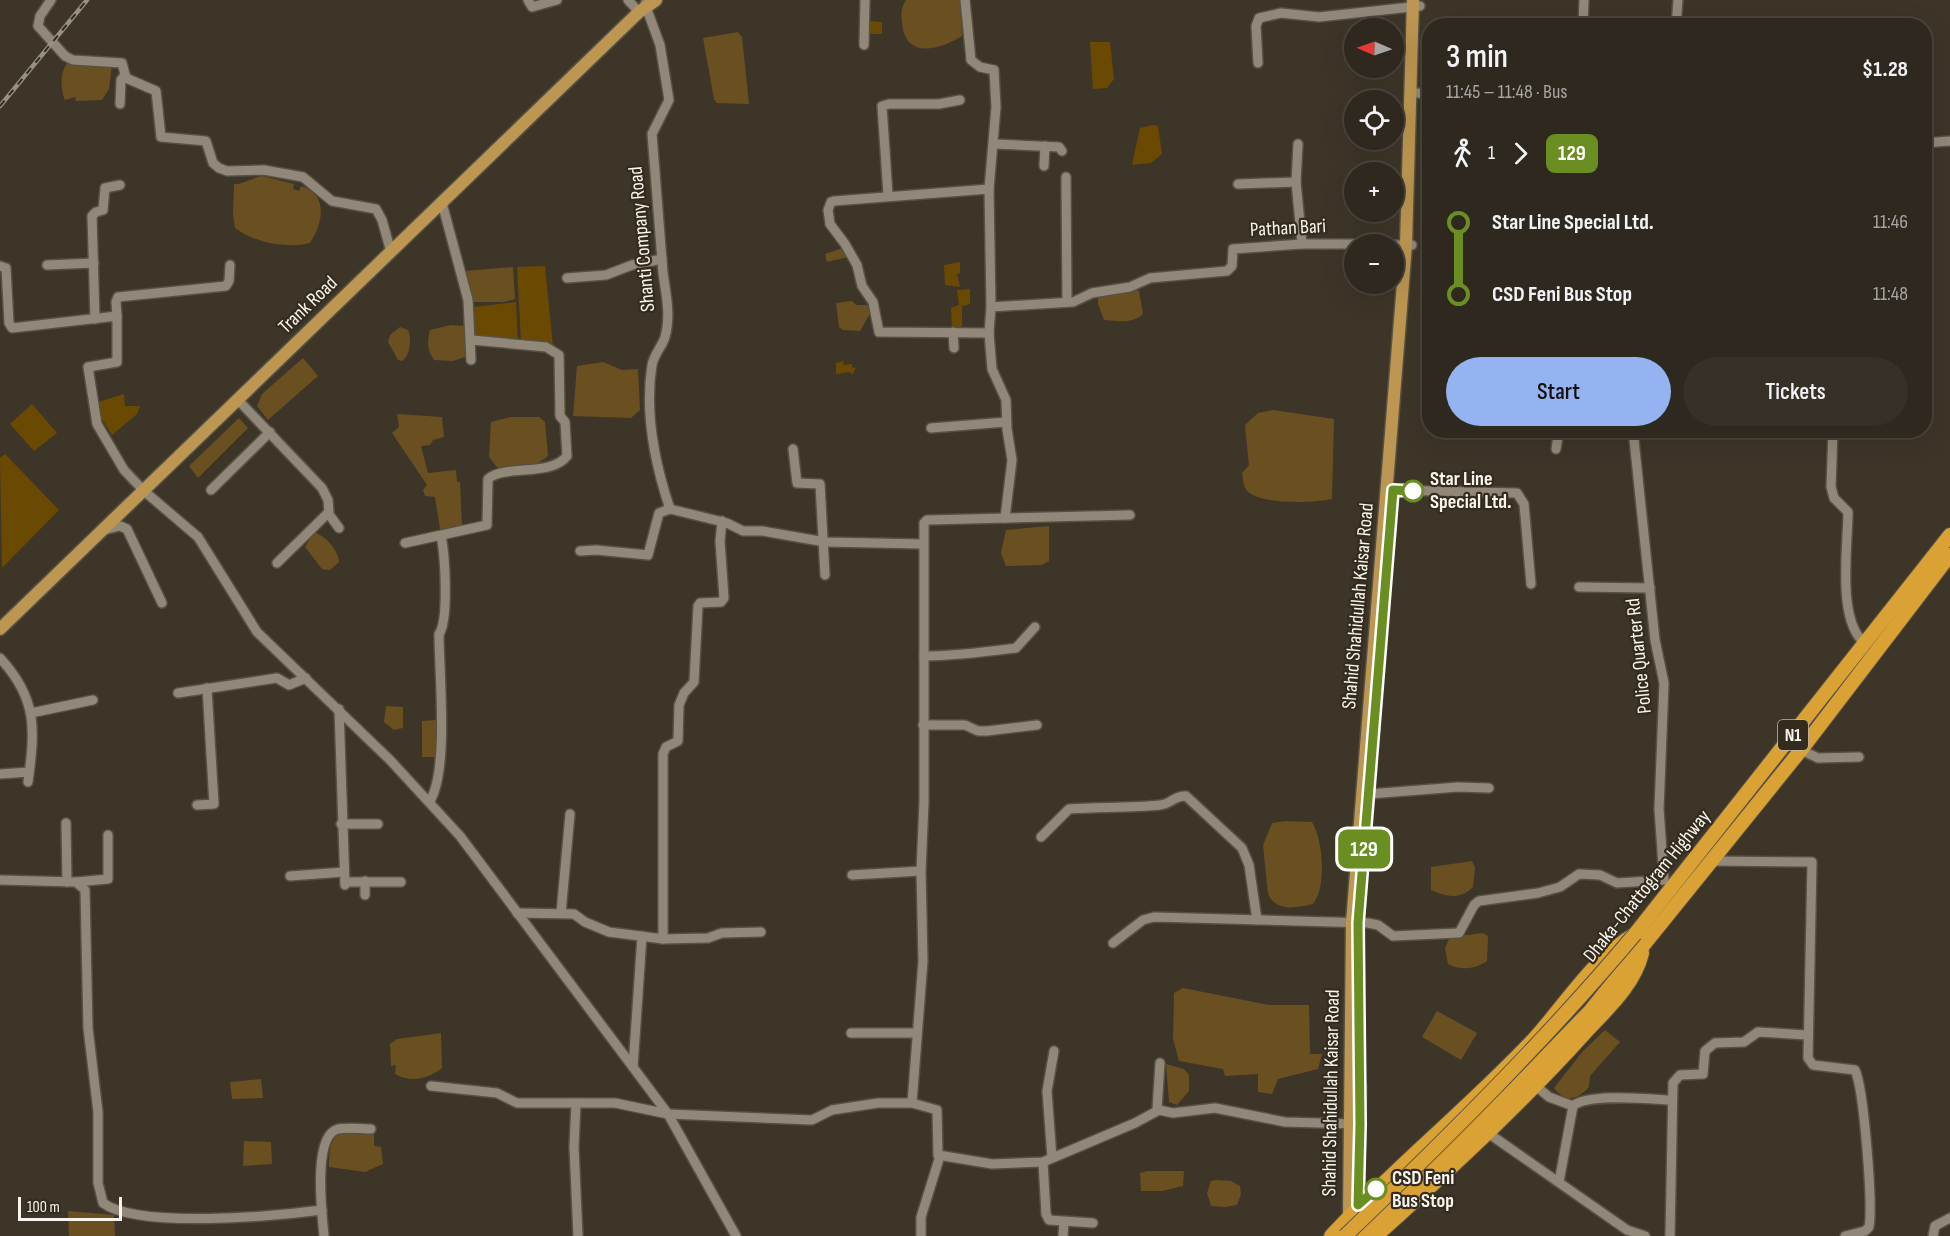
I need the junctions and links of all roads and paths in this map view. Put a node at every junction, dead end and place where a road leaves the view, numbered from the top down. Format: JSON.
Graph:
{"nodes":[{"id":1,"x":51,"y":0,"type":"edge"},
{"id":2,"x":528,"y":0,"type":"edge"},
{"id":3,"x":557,"y":0,"type":"edge"},
{"id":4,"x":628,"y":0,"type":"edge"},
{"id":5,"x":865,"y":0,"type":"edge"},
{"id":6,"x":964,"y":0,"type":"edge"},
{"id":7,"x":1584,"y":0,"type":"edge"},
{"id":8,"x":1678,"y":0,"type":"edge"},
{"id":9,"x":1417,"y":3,"type":"edge"},
{"id":10,"x":647,"y":5,"type":"edge"},
{"id":11,"x":1583,"y":18,"type":"edge"},
{"id":12,"x":1677,"y":18,"type":"edge"},
{"id":13,"x":864,"y":45,"type":"dead end"},
{"id":14,"x":1258,"y":63,"type":"dead end"},
{"id":15,"x":125,"y":75,"type":"junction"},
{"id":16,"x":1422,"y":78,"type":"edge"},
{"id":17,"x":960,"y":100,"type":"dead end"},
{"id":18,"x":1422,"y":101,"type":"edge"},
{"id":19,"x":120,"y":104,"type":"dead end"},
{"id":20,"x":1950,"y":141,"type":"edge"},
{"id":21,"x":1932,"y":142,"type":"edge"},
{"id":22,"x":994,"y":144,"type":"junction"},
{"id":23,"x":1298,"y":144,"type":"dead end"},
{"id":24,"x":1045,"y":146,"type":"junction"},
{"id":25,"x":1062,"y":151,"type":"dead end"},
{"id":26,"x":1044,"y":165,"type":"dead end"},
{"id":27,"x":1066,"y":177,"type":"dead end"},
{"id":28,"x":1296,"y":182,"type":"junction"},
{"id":29,"x":1238,"y":184,"type":"dead end"},
{"id":30,"x":120,"y":185,"type":"dead end"},
{"id":31,"x":989,"y":189,"type":"junction"},
{"id":32,"x":888,"y":195,"type":"junction"},
{"id":33,"x":442,"y":203,"type":"junction"},
{"id":34,"x":1302,"y":244,"type":"junction"},
{"id":35,"x":1344,"y":244,"type":"edge"},
{"id":36,"x":1404,"y":245,"type":"edge"},
{"id":37,"x":391,"y":252,"type":"junction"},
{"id":38,"x":662,"y":260,"type":"junction"},
{"id":39,"x":94,"y":263,"type":"junction"},
{"id":40,"x":47,"y":265,"type":"dead end"},
{"id":41,"x":0,"y":266,"type":"edge"},
{"id":42,"x":230,"y":266,"type":"dead end"},
{"id":43,"x":567,"y":278,"type":"dead end"},
{"id":44,"x":1400,"y":294,"type":"edge"},
{"id":45,"x":1402,"y":294,"type":"edge"},
{"id":46,"x":1067,"y":302,"type":"junction"},
{"id":47,"x":991,"y":307,"type":"junction"},
{"id":48,"x":117,"y":316,"type":"junction"},
{"id":49,"x":95,"y":319,"type":"junction"},
{"id":50,"x":953,"y":332,"type":"junction"},
{"id":51,"x":989,"y":333,"type":"junction"},
{"id":52,"x":472,"y":340,"type":"junction"},
{"id":53,"x":954,"y":348,"type":"dead end"},
{"id":54,"x":471,"y":360,"type":"dead end"},
{"id":55,"x":238,"y":400,"type":"junction"},
{"id":56,"x":1006,"y":422,"type":"junction"},
{"id":57,"x":931,"y":428,"type":"dead end"},
{"id":58,"x":270,"y":432,"type":"junction"},
{"id":59,"x":1558,"y":438,"type":"edge"},
{"id":60,"x":1634,"y":438,"type":"edge"},
{"id":61,"x":1833,"y":438,"type":"edge"},
{"id":62,"x":794,"y":449,"type":"dead end"},
{"id":63,"x":1556,"y":449,"type":"dead end"},
{"id":64,"x":211,"y":490,"type":"dead end"},
{"id":65,"x":1393,"y":490,"type":"junction"},
{"id":66,"x":144,"y":491,"type":"junction"},
{"id":67,"x":670,"y":509,"type":"junction"},
{"id":68,"x":327,"y":513,"type":"junction"},
{"id":69,"x":1130,"y":515,"type":"dead end"},
{"id":70,"x":1005,"y":519,"type":"junction"},
{"id":71,"x":722,"y":521,"type":"junction"},
{"id":72,"x":339,"y":528,"type":"dead end"},
{"id":73,"x":104,"y":530,"type":"junction"},
{"id":74,"x":1950,"y":535,"type":"edge"},
{"id":75,"x":441,"y":536,"type":"junction"},
{"id":76,"x":405,"y":543,"type":"dead end"},
{"id":77,"x":825,"y":543,"type":"junction"},
{"id":78,"x":923,"y":544,"type":"junction"},
{"id":79,"x":580,"y":551,"type":"dead end"},
{"id":80,"x":1950,"y":555,"type":"edge"},
{"id":81,"x":277,"y":563,"type":"dead end"},
{"id":82,"x":825,"y":574,"type":"dead end"},
{"id":83,"x":1531,"y":584,"type":"dead end"},
{"id":84,"x":1579,"y":586,"type":"dead end"},
{"id":85,"x":1650,"y":588,"type":"junction"},
{"id":86,"x":162,"y":603,"type":"dead end"},
{"id":87,"x":1035,"y":627,"type":"dead end"},
{"id":88,"x":0,"y":629,"type":"edge"},
{"id":89,"x":1866,"y":644,"type":"junction"},
{"id":90,"x":924,"y":656,"type":"junction"},
{"id":91,"x":0,"y":658,"type":"edge"},
{"id":92,"x":306,"y":678,"type":"junction"},
{"id":93,"x":207,"y":688,"type":"junction"},
{"id":94,"x":178,"y":693,"type":"dead end"},
{"id":95,"x":93,"y":700,"type":"dead end"},
{"id":96,"x":339,"y":709,"type":"junction"},
{"id":97,"x":31,"y":713,"type":"junction"},
{"id":98,"x":923,"y":724,"type":"junction"},
{"id":99,"x":1037,"y":725,"type":"dead end"},
{"id":100,"x":1801,"y":750,"type":"junction"},
{"id":101,"x":1859,"y":758,"type":"dead end"},
{"id":102,"x":0,"y":774,"type":"edge"},
{"id":103,"x":1489,"y":788,"type":"dead end"},
{"id":104,"x":1369,"y":794,"type":"junction"},
{"id":105,"x":430,"y":801,"type":"junction"},
{"id":106,"x":197,"y":805,"type":"dead end"},
{"id":107,"x":570,"y":814,"type":"dead end"},
{"id":108,"x":66,"y":823,"type":"dead end"},
{"id":109,"x":341,"y":824,"type":"junction"},
{"id":110,"x":378,"y":824,"type":"dead end"},
{"id":111,"x":108,"y":835,"type":"dead end"},
{"id":112,"x":1041,"y":837,"type":"dead end"},
{"id":113,"x":1712,"y":861,"type":"junction"},
{"id":114,"x":921,"y":871,"type":"junction"},
{"id":115,"x":852,"y":875,"type":"dead end"},
{"id":116,"x":290,"y":876,"type":"dead end"},
{"id":117,"x":0,"y":880,"type":"edge"},
{"id":118,"x":345,"y":880,"type":"junction"},
{"id":119,"x":365,"y":881,"type":"junction"},
{"id":120,"x":72,"y":882,"type":"junction"},
{"id":121,"x":401,"y":882,"type":"dead end"},
{"id":122,"x":365,"y":895,"type":"dead end"},
{"id":123,"x":517,"y":913,"type":"junction"},
{"id":124,"x":561,"y":913,"type":"junction"},
{"id":125,"x":1257,"y":920,"type":"junction"},
{"id":126,"x":1355,"y":923,"type":"junction"},
{"id":127,"x":760,"y":932,"type":"dead end"},
{"id":128,"x":1635,"y":934,"type":"junction"},
{"id":129,"x":642,"y":936,"type":"junction"},
{"id":130,"x":663,"y":939,"type":"junction"},
{"id":131,"x":1113,"y":943,"type":"dead end"},
{"id":132,"x":1644,"y":945,"type":"junction"},
{"id":133,"x":851,"y":1033,"type":"dead end"},
{"id":134,"x":916,"y":1033,"type":"junction"},
{"id":135,"x":1808,"y":1035,"type":"junction"},
{"id":136,"x":1054,"y":1052,"type":"dead end"},
{"id":137,"x":1160,"y":1063,"type":"dead end"},
{"id":138,"x":633,"y":1067,"type":"junction"},
{"id":139,"x":431,"y":1086,"type":"dead end"},
{"id":140,"x":1536,"y":1086,"type":"junction"},
{"id":141,"x":1671,"y":1100,"type":"junction"},
{"id":142,"x":912,"y":1102,"type":"junction"},
{"id":143,"x":576,"y":1103,"type":"junction"},
{"id":144,"x":1573,"y":1106,"type":"junction"},
{"id":145,"x":1157,"y":1110,"type":"junction"},
{"id":146,"x":668,"y":1114,"type":"junction"},
{"id":147,"x":1356,"y":1124,"type":"junction"},
{"id":148,"x":371,"y":1129,"type":"dead end"},
{"id":149,"x":1488,"y":1133,"type":"junction"},
{"id":150,"x":940,"y":1156,"type":"junction"},
{"id":151,"x":1047,"y":1160,"type":"junction"},
{"id":152,"x":1559,"y":1182,"type":"junction"},
{"id":153,"x":322,"y":1210,"type":"junction"},
{"id":154,"x":1354,"y":1210,"type":"junction"},
{"id":155,"x":1950,"y":1218,"type":"edge"},
{"id":156,"x":1064,"y":1222,"type":"junction"},
{"id":157,"x":1093,"y":1223,"type":"dead end"},
{"id":158,"x":1627,"y":1233,"type":"edge"},
{"id":159,"x":324,"y":1236,"type":"edge"},
{"id":160,"x":578,"y":1236,"type":"edge"},
{"id":161,"x":736,"y":1236,"type":"edge"},
{"id":162,"x":921,"y":1236,"type":"edge"},
{"id":163,"x":1063,"y":1236,"type":"edge"},
{"id":164,"x":1330,"y":1236,"type":"edge"},
{"id":165,"x":1346,"y":1236,"type":"edge"},
{"id":166,"x":1358,"y":1236,"type":"edge"},
{"id":167,"x":1363,"y":1236,"type":"edge"},
{"id":168,"x":1377,"y":1236,"type":"edge"},
{"id":169,"x":1645,"y":1236,"type":"edge"},
{"id":170,"x":1671,"y":1236,"type":"edge"},
{"id":171,"x":1845,"y":1236,"type":"edge"},
{"id":172,"x":1933,"y":1236,"type":"edge"}],
"edges":[{"from":1,"to":15,"type":"street"},
{"from":2,"to":3,"type":"street"},
{"from":4,"to":10,"type":"street"},
{"from":5,"to":13,"type":"street"},
{"from":6,"to":22,"type":"street"},
{"from":7,"to":11,"type":"street"},
{"from":8,"to":12,"type":"street"},
{"from":9,"to":14,"type":"street"},
{"from":9,"to":16,"type":"main road","name":"Shahid Shahidullah Kaisar Road"},
{"from":9,"to":36,"type":"main road","name":"Shahid Shahidullah Kaisar Road"},
{"from":10,"to":33,"type":"main road","name":"Trank Road"},
{"from":10,"to":38,"type":"street","name":"Shanti Company Road"},
{"from":15,"to":19,"type":"street"},
{"from":15,"to":37,"type":"street"},
{"from":17,"to":32,"type":"street"},
{"from":18,"to":36,"type":"main road","name":"Shahid Shahidullah Kaisar Road"},
{"from":20,"to":21,"type":"street"},
{"from":22,"to":24,"type":"street"},
{"from":22,"to":31,"type":"street"},
{"from":23,"to":28,"type":"street"},
{"from":24,"to":25,"type":"street"},
{"from":24,"to":26,"type":"street"},
{"from":27,"to":46,"type":"street"},
{"from":28,"to":29,"type":"street"},
{"from":28,"to":34,"type":"street"},
{"from":30,"to":39,"type":"street"},
{"from":31,"to":32,"type":"street"},
{"from":31,"to":47,"type":"street"},
{"from":32,"to":50,"type":"street"},
{"from":33,"to":37,"type":"main road","name":"Trank Road"},
{"from":33,"to":52,"type":"street"},
{"from":34,"to":35,"type":"street","name":"Pathan Bari"},
{"from":34,"to":46,"type":"street","name":"Pathan Bari"},
{"from":37,"to":55,"type":"main road","name":"Trank Road"},
{"from":38,"to":43,"type":"street"},
{"from":38,"to":67,"type":"street","name":"Shanti Company Road"},
{"from":39,"to":40,"type":"street"},
{"from":39,"to":49,"type":"street"},
{"from":41,"to":49,"type":"street"},
{"from":42,"to":48,"type":"street"},
{"from":44,"to":126,"type":"main road","name":"Shahid Shahidullah Kaisar Road"},
{"from":45,"to":65,"type":"main road","name":"Shahid Shahidullah Kaisar Road"},
{"from":46,"to":47,"type":"street"},
{"from":47,"to":51,"type":"street"},
{"from":48,"to":49,"type":"street"},
{"from":48,"to":66,"type":"street"},
{"from":50,"to":51,"type":"street"},
{"from":50,"to":53,"type":"street"},
{"from":51,"to":56,"type":"street"},
{"from":52,"to":54,"type":"street"},
{"from":52,"to":75,"type":"street"},
{"from":55,"to":58,"type":"street"},
{"from":55,"to":66,"type":"main road","name":"Trank Road"},
{"from":56,"to":57,"type":"street"},
{"from":56,"to":70,"type":"street"},
{"from":58,"to":64,"type":"street"},
{"from":58,"to":68,"type":"street"},
{"from":59,"to":63,"type":"street"},
{"from":60,"to":85,"type":"street","name":"Police Quarter Rd"},
{"from":61,"to":89,"type":"street"},
{"from":62,"to":77,"type":"street"},
{"from":65,"to":83,"type":"street"},
{"from":65,"to":104,"type":"main road","name":"Shahid Shahidullah Kaisar Road"},
{"from":66,"to":73,"type":"main road","name":"Trank Road"},
{"from":66,"to":92,"type":"street"},
{"from":67,"to":71,"type":"street"},
{"from":67,"to":79,"type":"street"},
{"from":68,"to":72,"type":"street"},
{"from":68,"to":81,"type":"street"},
{"from":69,"to":70,"type":"street"},
{"from":70,"to":78,"type":"street"},
{"from":71,"to":77,"type":"street"},
{"from":71,"to":130,"type":"street"},
{"from":73,"to":86,"type":"street"},
{"from":73,"to":88,"type":"main road","name":"Trank Road"},
{"from":74,"to":89,"type":"highway","name":"Dhaka-Chattogram Highway","number":"N1"},
{"from":75,"to":76,"type":"street"},
{"from":75,"to":105,"type":"street"},
{"from":77,"to":78,"type":"street"},
{"from":77,"to":82,"type":"street"},
{"from":78,"to":90,"type":"street"},
{"from":80,"to":100,"type":"highway","name":"Dhaka-Chattogram Highway","number":"N1"},
{"from":84,"to":85,"type":"street"},
{"from":85,"to":126,"type":"street","name":"Police Quarter Rd"},
{"from":87,"to":90,"type":"street"},
{"from":89,"to":128,"type":"highway","name":"Dhaka-Chattogram Highway","number":"N1"},
{"from":90,"to":98,"type":"street"},
{"from":91,"to":97,"type":"street"},
{"from":92,"to":93,"type":"street"},
{"from":92,"to":96,"type":"street"},
{"from":93,"to":94,"type":"street"},
{"from":93,"to":106,"type":"street"},
{"from":95,"to":97,"type":"street"},
{"from":96,"to":105,"type":"street"},
{"from":96,"to":109,"type":"street"},
{"from":97,"to":102,"type":"street"},
{"from":98,"to":99,"type":"street"},
{"from":98,"to":114,"type":"street"},
{"from":100,"to":101,"type":"street"},
{"from":100,"to":113,"type":"highway","name":"Dhaka-Chattogram Highway","number":"N1"},
{"from":103,"to":104,"type":"street"},
{"from":104,"to":126,"type":"main road","name":"Shahid Shahidullah Kaisar Road"},
{"from":105,"to":123,"type":"street"},
{"from":107,"to":124,"type":"street"},
{"from":108,"to":120,"type":"street"},
{"from":109,"to":110,"type":"street"},
{"from":109,"to":118,"type":"street"},
{"from":111,"to":120,"type":"street"},
{"from":112,"to":125,"type":"street"},
{"from":113,"to":132,"type":"highway","name":"Dhaka-Chattogram Highway","number":"N1"},
{"from":113,"to":135,"type":"street"},
{"from":114,"to":115,"type":"street"},
{"from":114,"to":134,"type":"street"},
{"from":116,"to":118,"type":"street"},
{"from":117,"to":120,"type":"street"},
{"from":118,"to":119,"type":"street"},
{"from":119,"to":121,"type":"street"},
{"from":119,"to":122,"type":"street"},
{"from":120,"to":153,"type":"street"},
{"from":123,"to":124,"type":"street"},
{"from":123,"to":138,"type":"street"},
{"from":124,"to":129,"type":"street"},
{"from":125,"to":126,"type":"street"},
{"from":125,"to":131,"type":"street"},
{"from":126,"to":147,"type":"main road","name":"Shahid Shahidullah Kaisar Road"},
{"from":127,"to":130,"type":"street"},
{"from":128,"to":154,"type":"highway"},
{"from":128,"to":165,"type":"highway","name":"Dhaka-Chattogram Highway","number":"N1","bridge":true},
{"from":129,"to":130,"type":"street"},
{"from":129,"to":138,"type":"street"},
{"from":132,"to":140,"type":"highway"},
{"from":132,"to":167,"type":"highway","name":"Dhaka-Chattogram Highway","number":"N1"},
{"from":133,"to":134,"type":"street"},
{"from":134,"to":142,"type":"street"},
{"from":135,"to":141,"type":"street"},
{"from":135,"to":171,"type":"street"},
{"from":136,"to":151,"type":"street"},
{"from":137,"to":145,"type":"street"},
{"from":138,"to":146,"type":"street"},
{"from":139,"to":143,"type":"street"},
{"from":140,"to":144,"type":"street"},
{"from":140,"to":149,"type":"highway"},
{"from":141,"to":144,"type":"street"},
{"from":141,"to":170,"type":"street"},
{"from":142,"to":146,"type":"street"},
{"from":142,"to":150,"type":"street"},
{"from":143,"to":146,"type":"street"},
{"from":143,"to":160,"type":"street"},
{"from":144,"to":152,"type":"street"},
{"from":145,"to":147,"type":"street"},
{"from":145,"to":151,"type":"street"},
{"from":146,"to":161,"type":"street"},
{"from":147,"to":154,"type":"main road","name":"Shahid Shahidullah Kaisar Road"},
{"from":148,"to":153,"type":"street"},
{"from":149,"to":152,"type":"street"},
{"from":149,"to":168,"type":"highway"},
{"from":150,"to":151,"type":"street"},
{"from":150,"to":162,"type":"street"},
{"from":151,"to":156,"type":"street"},
{"from":152,"to":158,"type":"street"},
{"from":153,"to":159,"type":"street"},
{"from":154,"to":164,"type":"highway"},
{"from":154,"to":165,"type":"highway"},
{"from":154,"to":166,"type":"highway"},
{"from":155,"to":172,"type":"street"},
{"from":156,"to":157,"type":"street"},
{"from":156,"to":163,"type":"street"},
{"from":158,"to":169,"type":"street"}]}
